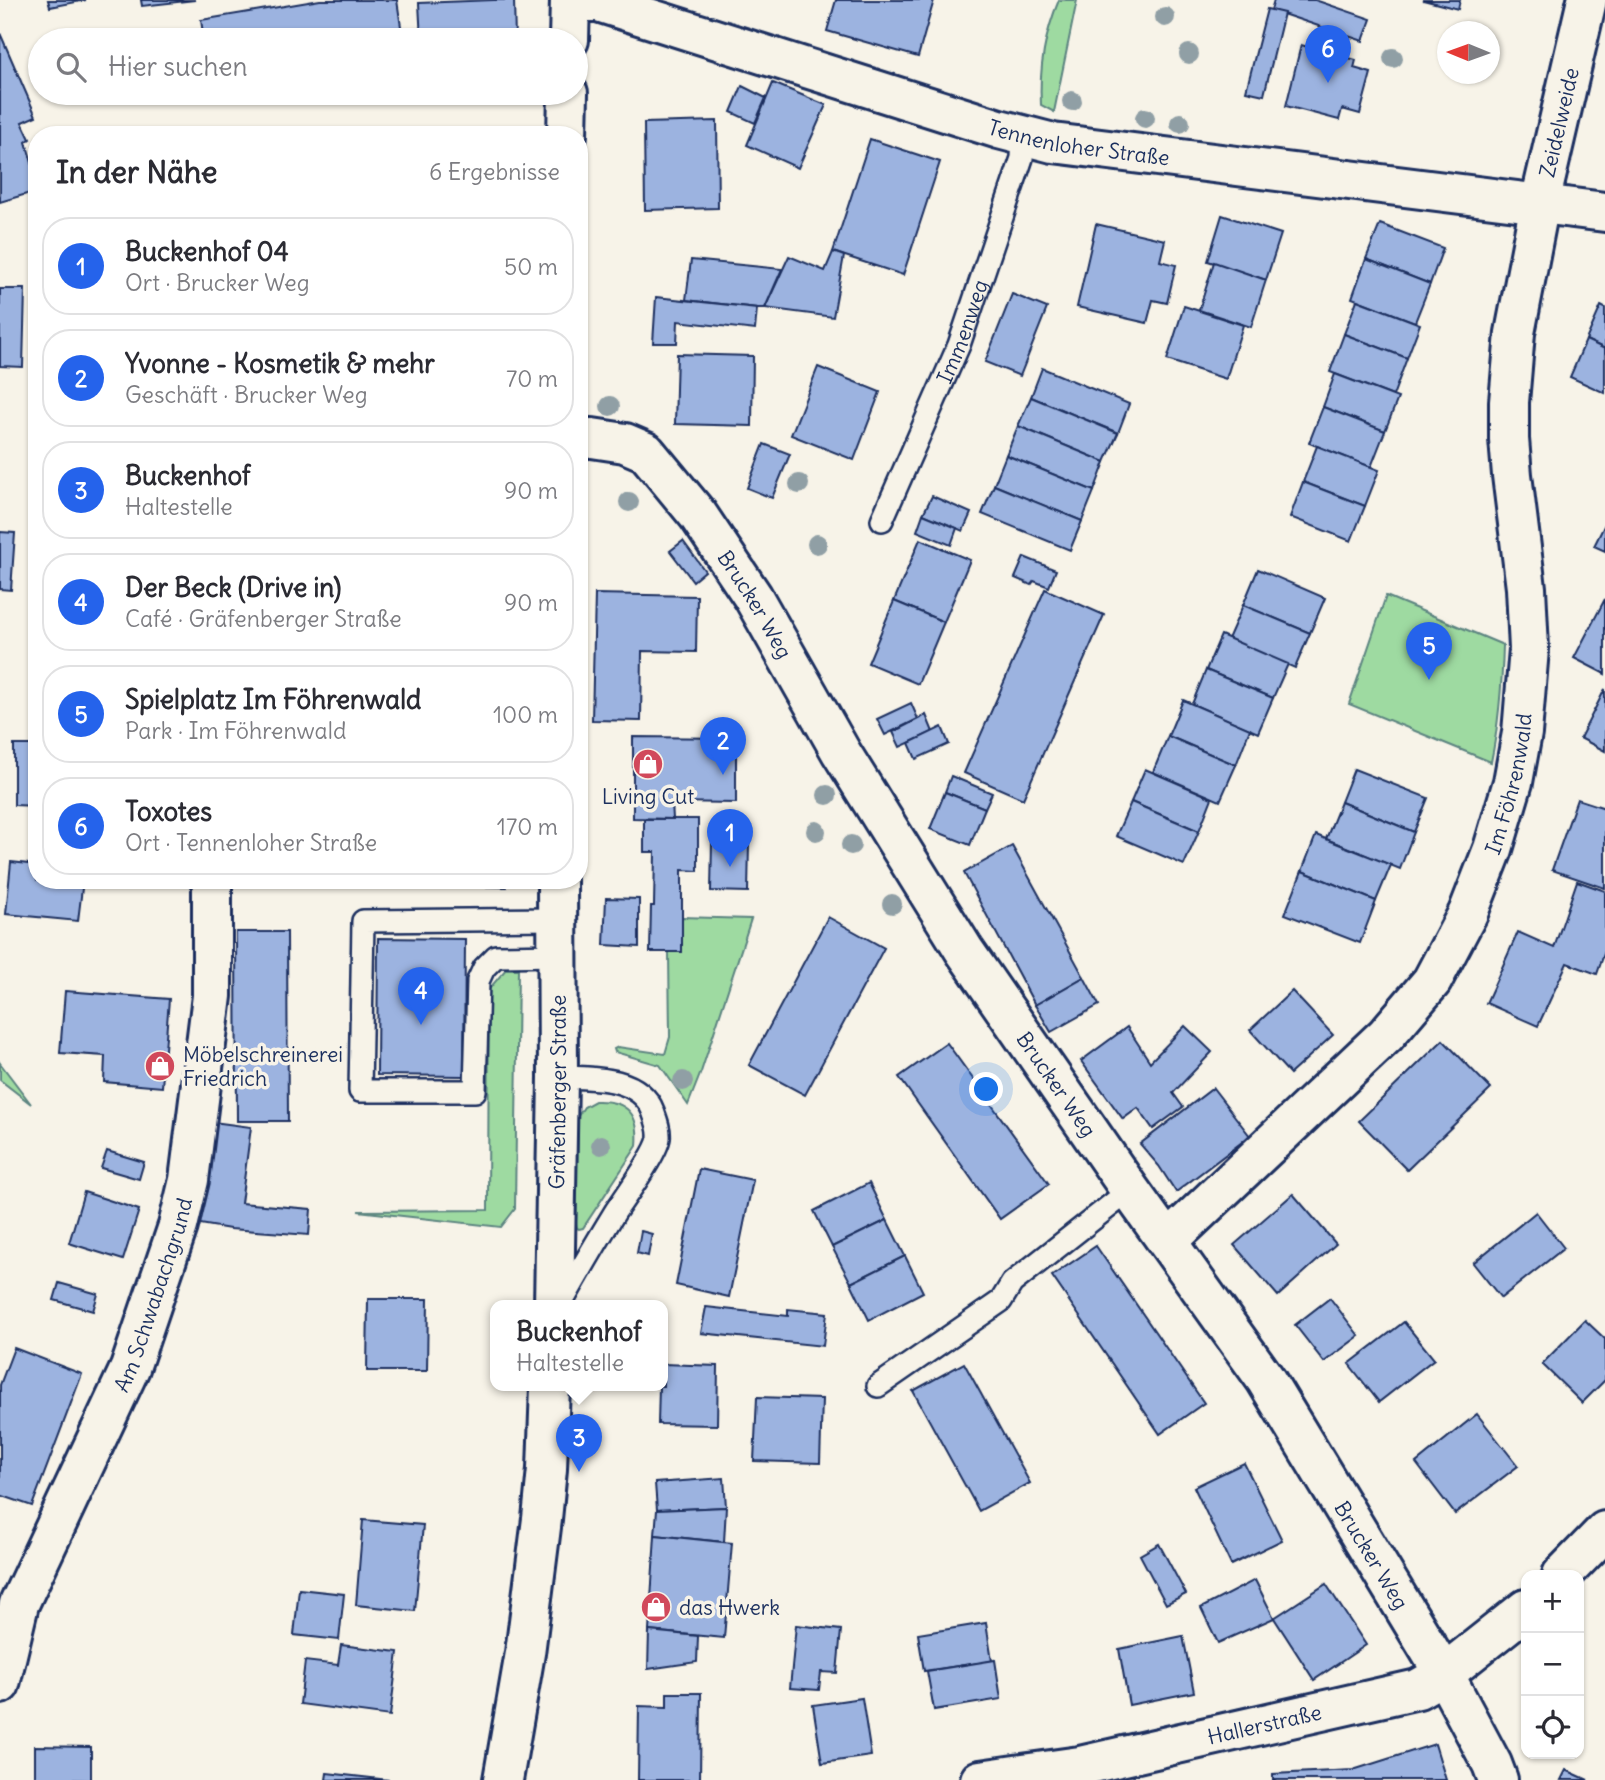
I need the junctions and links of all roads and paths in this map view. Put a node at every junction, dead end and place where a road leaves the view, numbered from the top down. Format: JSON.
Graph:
{"nodes":[{"id":1,"x":1587,"y":0,"type":"edge"},
{"id":2,"x":570,"y":1,"type":"edge"},
{"id":3,"x":569,"y":28,"type":"edge"},
{"id":4,"x":568,"y":105,"type":"edge"},
{"id":5,"x":567,"y":126,"type":"edge"},
{"id":6,"x":1023,"y":136,"type":"junction"},
{"id":7,"x":1540,"y":203,"type":"junction"},
{"id":8,"x":1605,"y":212,"type":"edge"},
{"id":9,"x":588,"y":438,"type":"edge"},
{"id":10,"x":882,"y":520,"type":"dead end"},
{"id":11,"x":212,"y":889,"type":"edge"},
{"id":12,"x":557,"y":889,"type":"edge"},
{"id":13,"x":557,"y":937,"type":"junction"},
{"id":14,"x":558,"y":1077,"type":"junction"},
{"id":15,"x":1130,"y":1190,"type":"junction"},
{"id":16,"x":1168,"y":1241,"type":"junction"},
{"id":17,"x":554,"y":1300,"type":"edge"},
{"id":18,"x":563,"y":1300,"type":"edge"},
{"id":19,"x":878,"y":1386,"type":"dead end"},
{"id":20,"x":550,"y":1391,"type":"edge"},
{"id":21,"x":1605,"y":1531,"type":"edge"},
{"id":22,"x":1567,"y":1570,"type":"edge"},
{"id":23,"x":1521,"y":1613,"type":"edge"},
{"id":24,"x":1444,"y":1674,"type":"junction"},
{"id":25,"x":0,"y":1684,"type":"edge"},
{"id":26,"x":1079,"y":1773,"type":"edge"},
{"id":27,"x":503,"y":1780,"type":"edge"},
{"id":28,"x":980,"y":1780,"type":"edge"},
{"id":29,"x":1498,"y":1780,"type":"edge"}],
"edges":[{"from":1,"to":7,"type":"street","name":"Zeidelweide"},
{"from":2,"to":3,"type":"street"},
{"from":2,"to":6,"type":"street","name":"Tennenloher Straße"},
{"from":4,"to":5,"type":"street"},
{"from":6,"to":7,"type":"street","name":"Tennenloher Straße"},
{"from":6,"to":10,"type":"lane","name":"Immenweg"},
{"from":7,"to":8,"type":"street","name":"Tennenloher Straße"},
{"from":7,"to":16,"type":"street","name":"Im Föhrenwald"},
{"from":9,"to":15,"type":"street","name":"Brucker Weg"},
{"from":11,"to":25,"type":"street","name":"Am Schwabachgrund"},
{"from":12,"to":13,"type":"street","name":"Gräfenberger Straße"},
{"from":13,"to":13,"type":"lane"},
{"from":13,"to":14,"type":"street","name":"Gräfenberger Straße"},
{"from":14,"to":17,"type":"street","name":"Gräfenberger Straße"},
{"from":14,"to":18,"type":"lane"},
{"from":15,"to":16,"type":"street","name":"Brucker Weg"},
{"from":15,"to":19,"type":"lane"},
{"from":16,"to":24,"type":"street","name":"Brucker Weg"},
{"from":20,"to":27,"type":"street"},
{"from":21,"to":22,"type":"street"},
{"from":23,"to":24,"type":"street","name":"Hallerstraße"},
{"from":24,"to":26,"type":"street","name":"Hallerstraße"},
{"from":24,"to":29,"type":"street","name":"Brucker Weg"},
{"from":26,"to":28,"type":"street","name":"Hallerstraße"}]}
